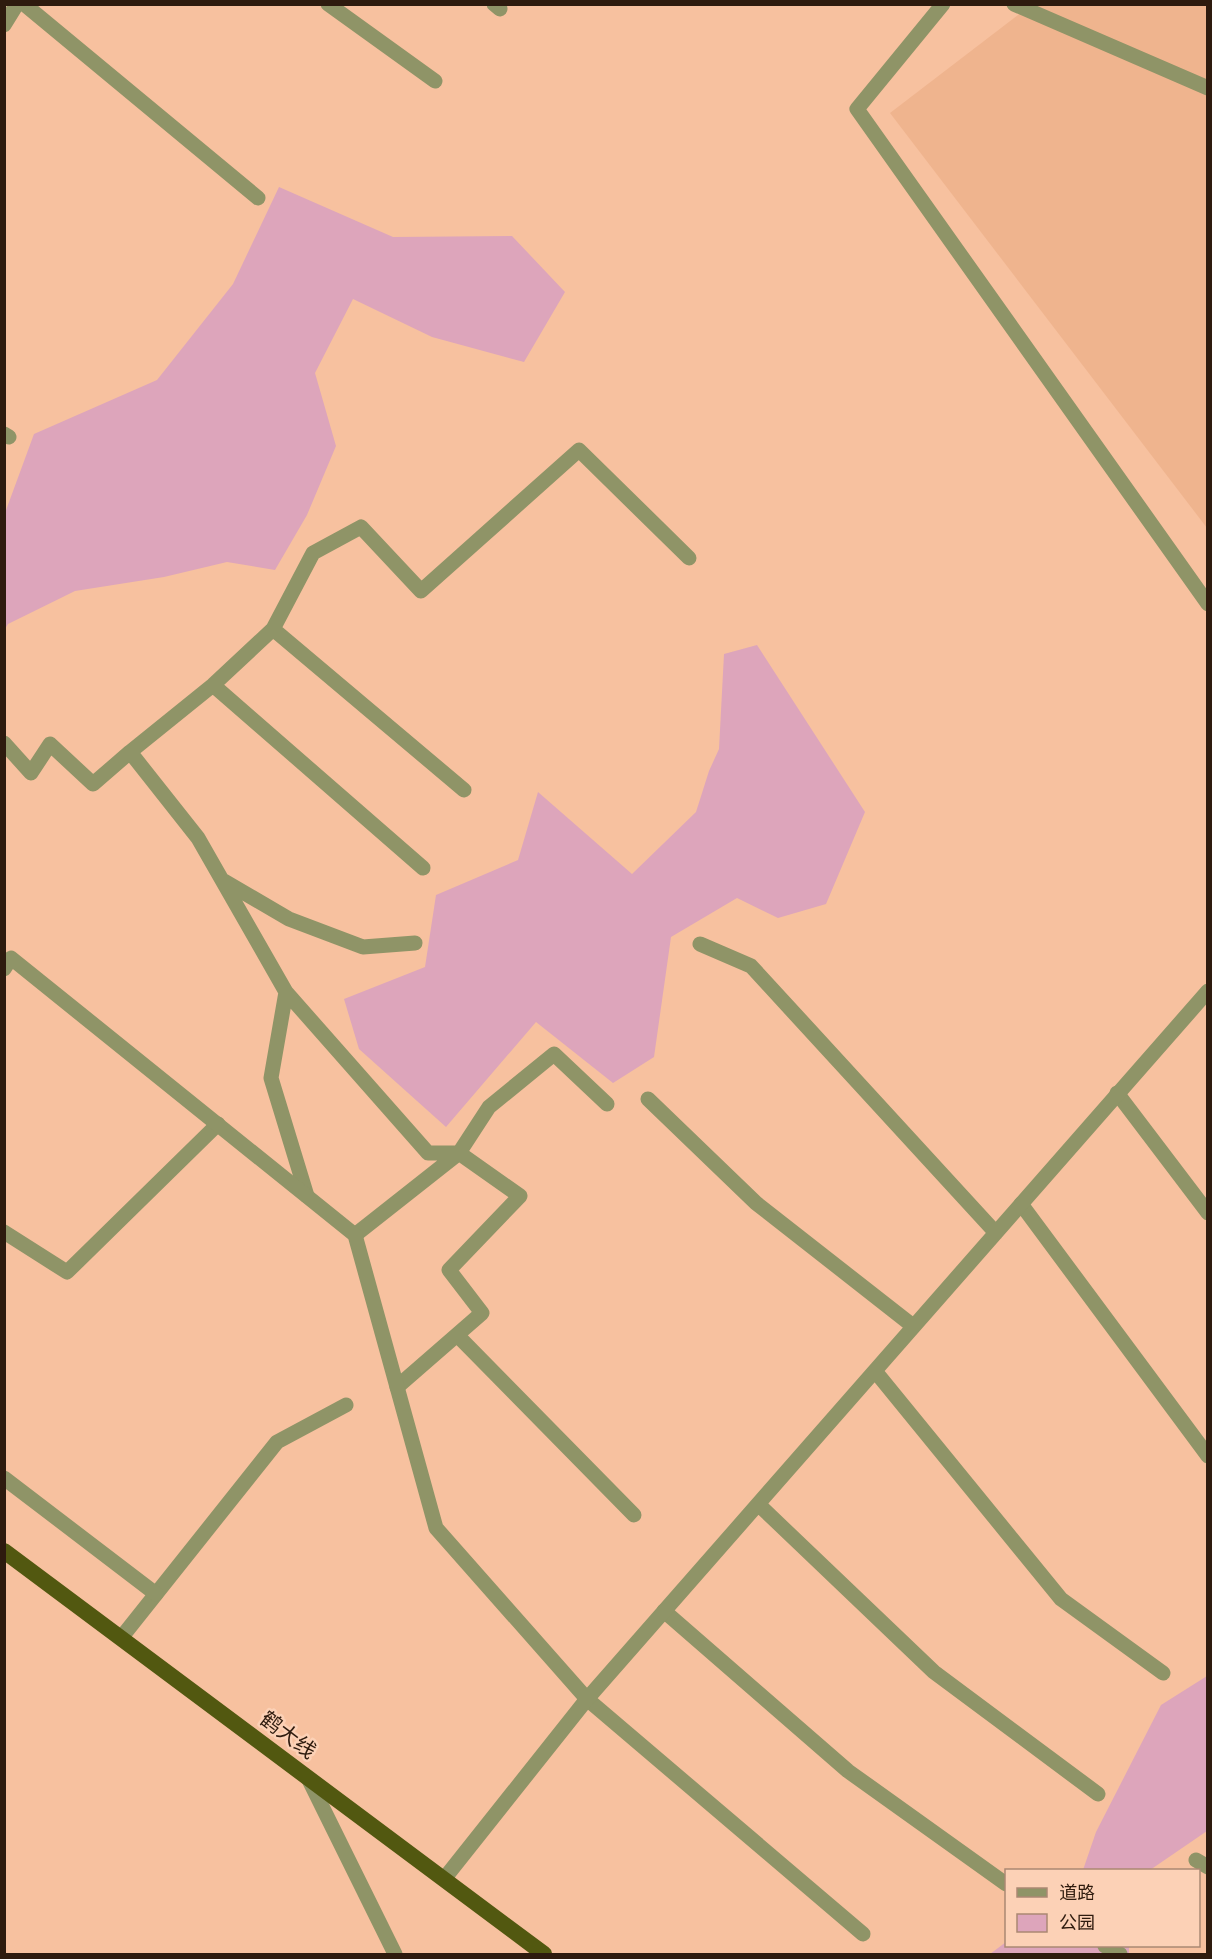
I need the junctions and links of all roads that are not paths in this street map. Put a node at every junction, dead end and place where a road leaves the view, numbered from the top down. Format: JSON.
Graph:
{"nodes":[{"id":1,"x":17,"y":4,"type":"edge"},
{"id":2,"x":24,"y":4,"type":"edge"},
{"id":3,"x":328,"y":4,"type":"edge"},
{"id":4,"x":943,"y":4,"type":"edge"},
{"id":5,"x":1014,"y":4,"type":"edge"},
{"id":6,"x":4,"y":25,"type":"edge"},
{"id":7,"x":435,"y":81,"type":"dead end"},
{"id":8,"x":1208,"y":88,"type":"edge"},
{"id":9,"x":258,"y":198,"type":"dead end"},
{"id":10,"x":689,"y":558,"type":"dead end"},
{"id":11,"x":1208,"y":604,"type":"edge"},
{"id":12,"x":273,"y":629,"type":"junction"},
{"id":13,"x":213,"y":685,"type":"junction"},
{"id":14,"x":4,"y":743,"type":"edge"},
{"id":15,"x":130,"y":752,"type":"junction"},
{"id":16,"x":464,"y":790,"type":"dead end"},
{"id":17,"x":423,"y":868,"type":"dead end"},
{"id":18,"x":222,"y":879,"type":"junction"},
{"id":19,"x":415,"y":943,"type":"dead end"},
{"id":20,"x":700,"y":944,"type":"dead end"},
{"id":21,"x":7,"y":960,"type":"edge"},
{"id":22,"x":1208,"y":991,"type":"edge"},
{"id":23,"x":286,"y":992,"type":"junction"},
{"id":24,"x":1118,"y":1093,"type":"junction"},
{"id":25,"x":648,"y":1099,"type":"dead end"},
{"id":26,"x":607,"y":1104,"type":"dead end"},
{"id":27,"x":218,"y":1124,"type":"junction"},
{"id":28,"x":459,"y":1153,"type":"junction"},
{"id":29,"x":307,"y":1196,"type":"junction"},
{"id":30,"x":1021,"y":1204,"type":"junction"},
{"id":31,"x":1208,"y":1213,"type":"edge"},
{"id":32,"x":4,"y":1232,"type":"edge"},
{"id":33,"x":996,"y":1233,"type":"junction"},
{"id":34,"x":355,"y":1235,"type":"junction"},
{"id":35,"x":913,"y":1326,"type":"junction"},
{"id":36,"x":457,"y":1335,"type":"junction"},
{"id":37,"x":875,"y":1371,"type":"junction"},
{"id":38,"x":397,"y":1387,"type":"junction"},
{"id":39,"x":346,"y":1405,"type":"dead end"},
{"id":40,"x":1208,"y":1456,"type":"edge"},
{"id":41,"x":4,"y":1478,"type":"edge"},
{"id":42,"x":758,"y":1504,"type":"junction"},
{"id":43,"x":634,"y":1515,"type":"dead end"},
{"id":44,"x":4,"y":1551,"type":"edge"},
{"id":45,"x":156,"y":1594,"type":"junction"},
{"id":46,"x":664,"y":1611,"type":"junction"},
{"id":47,"x":121,"y":1638,"type":"junction"},
{"id":48,"x":1163,"y":1673,"type":"dead end"},
{"id":49,"x":587,"y":1699,"type":"junction"},
{"id":50,"x":308,"y":1778,"type":"junction"},
{"id":51,"x":1098,"y":1794,"type":"dead end"},
{"id":52,"x":444,"y":1879,"type":"junction"},
{"id":53,"x":1005,"y":1883,"type":"edge"},
{"id":54,"x":863,"y":1935,"type":"dead end"},
{"id":55,"x":395,"y":1954,"type":"edge"},
{"id":56,"x":544,"y":1954,"type":"edge"}],
"edges":[{"from":1,"to":6,"type":"street"},
{"from":2,"to":9,"type":"street"},
{"from":3,"to":7,"type":"street"},
{"from":4,"to":11,"type":"street"},
{"from":5,"to":8,"type":"street"},
{"from":10,"to":12,"type":"street"},
{"from":12,"to":13,"type":"street"},
{"from":12,"to":16,"type":"street"},
{"from":13,"to":15,"type":"street"},
{"from":13,"to":17,"type":"street"},
{"from":14,"to":15,"type":"street"},
{"from":15,"to":18,"type":"street"},
{"from":18,"to":19,"type":"street"},
{"from":18,"to":23,"type":"street"},
{"from":20,"to":33,"type":"street"},
{"from":21,"to":27,"type":"street"},
{"from":22,"to":24,"type":"street"},
{"from":23,"to":28,"type":"street"},
{"from":23,"to":29,"type":"street"},
{"from":24,"to":30,"type":"street"},
{"from":24,"to":31,"type":"street"},
{"from":25,"to":35,"type":"street"},
{"from":26,"to":28,"type":"street"},
{"from":27,"to":29,"type":"street"},
{"from":27,"to":32,"type":"street"},
{"from":28,"to":34,"type":"street"},
{"from":28,"to":36,"type":"street"},
{"from":29,"to":34,"type":"street"},
{"from":30,"to":33,"type":"street"},
{"from":30,"to":40,"type":"street"},
{"from":33,"to":35,"type":"street"},
{"from":34,"to":38,"type":"street"},
{"from":35,"to":37,"type":"street"},
{"from":36,"to":38,"type":"street"},
{"from":36,"to":43,"type":"street"},
{"from":37,"to":42,"type":"street"},
{"from":37,"to":48,"type":"street"},
{"from":38,"to":49,"type":"street"},
{"from":39,"to":45,"type":"street"},
{"from":41,"to":45,"type":"street"},
{"from":42,"to":46,"type":"street"},
{"from":42,"to":51,"type":"street"},
{"from":44,"to":47,"type":"highway","name":"鹤大线"},
{"from":45,"to":47,"type":"street"},
{"from":46,"to":49,"type":"street"},
{"from":46,"to":53,"type":"street"},
{"from":47,"to":50,"type":"highway","name":"鹤大线"},
{"from":49,"to":52,"type":"street"},
{"from":49,"to":54,"type":"street"},
{"from":50,"to":52,"type":"highway","name":"鹤大线"},
{"from":50,"to":55,"type":"street"},
{"from":52,"to":56,"type":"highway","name":"鹤大线"}]}
